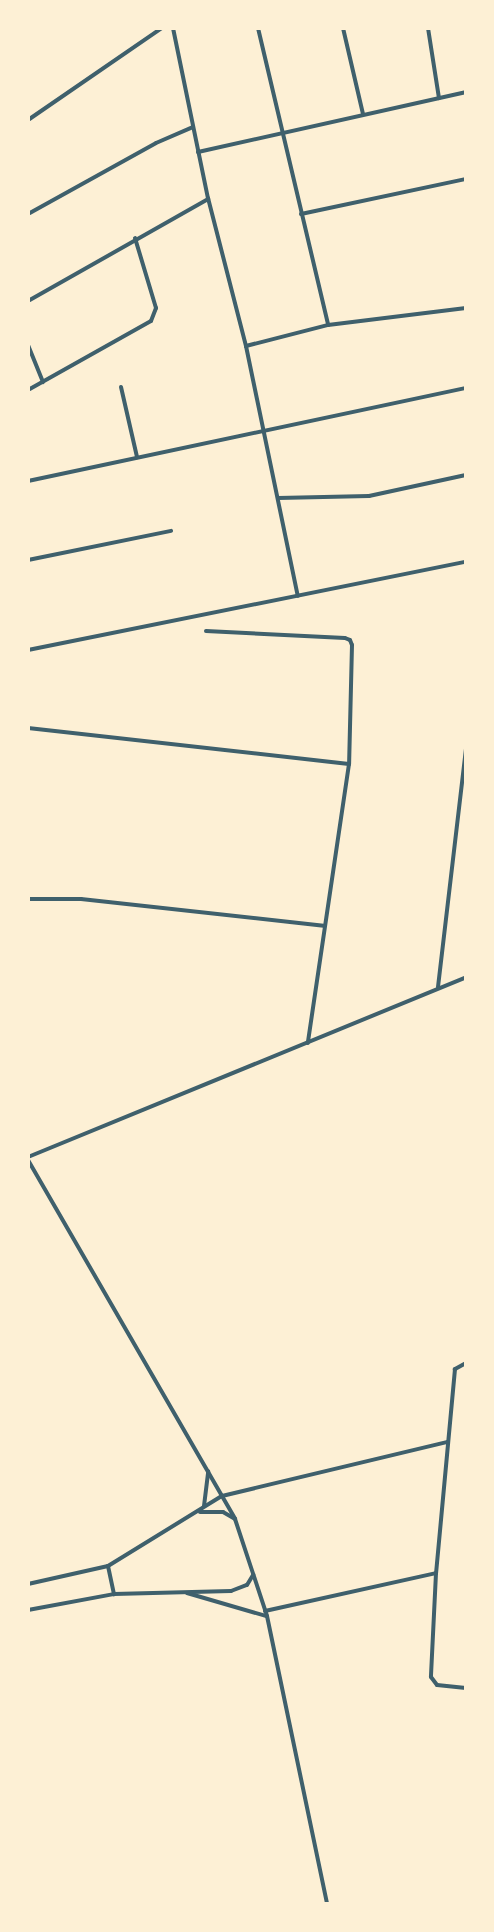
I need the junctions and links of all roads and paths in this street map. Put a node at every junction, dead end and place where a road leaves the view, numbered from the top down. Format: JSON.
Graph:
{"nodes":[{"id":1,"x":162,"y":28,"type":"edge"},
{"id":2,"x":173,"y":28,"type":"edge"},
{"id":3,"x":258,"y":28,"type":"edge"},
{"id":4,"x":343,"y":28,"type":"edge"},
{"id":5,"x":428,"y":28,"type":"edge"},
{"id":6,"x":465,"y":92,"type":"edge"},
{"id":7,"x":439,"y":98,"type":"junction"},
{"id":8,"x":363,"y":114,"type":"junction"},
{"id":9,"x":28,"y":120,"type":"edge"},
{"id":10,"x":193,"y":127,"type":"junction"},
{"id":11,"x":281,"y":132,"type":"junction"},
{"id":12,"x":198,"y":152,"type":"junction"},
{"id":13,"x":465,"y":179,"type":"edge"},
{"id":14,"x":208,"y":198,"type":"junction"},
{"id":15,"x":28,"y":214,"type":"edge"},
{"id":16,"x":301,"y":214,"type":"junction"},
{"id":17,"x":135,"y":238,"type":"junction"},
{"id":18,"x":28,"y":301,"type":"edge"},
{"id":19,"x":465,"y":308,"type":"edge"},
{"id":20,"x":328,"y":325,"type":"junction"},
{"id":21,"x":28,"y":345,"type":"edge"},
{"id":22,"x":246,"y":346,"type":"junction"},
{"id":23,"x":44,"y":382,"type":"junction"},
{"id":24,"x":121,"y":387,"type":"dead end"},
{"id":25,"x":465,"y":388,"type":"edge"},
{"id":26,"x":28,"y":390,"type":"edge"},
{"id":27,"x":263,"y":430,"type":"junction"},
{"id":28,"x":137,"y":458,"type":"junction"},
{"id":29,"x":465,"y":475,"type":"edge"},
{"id":30,"x":28,"y":481,"type":"edge"},
{"id":31,"x":278,"y":498,"type":"junction"},
{"id":32,"x":171,"y":531,"type":"dead end"},
{"id":33,"x":28,"y":560,"type":"edge"},
{"id":34,"x":465,"y":562,"type":"edge"},
{"id":35,"x":298,"y":596,"type":"junction"},
{"id":36,"x":206,"y":631,"type":"dead end"},
{"id":37,"x":28,"y":650,"type":"edge"},
{"id":38,"x":28,"y":728,"type":"edge"},
{"id":39,"x":465,"y":748,"type":"edge"},
{"id":40,"x":349,"y":764,"type":"junction"},
{"id":41,"x":28,"y":899,"type":"edge"},
{"id":42,"x":324,"y":926,"type":"junction"},
{"id":43,"x":465,"y":977,"type":"edge"},
{"id":44,"x":438,"y":987,"type":"junction"},
{"id":45,"x":308,"y":1043,"type":"junction"},
{"id":46,"x":28,"y":1158,"type":"edge"},
{"id":47,"x":465,"y":1364,"type":"edge"},
{"id":48,"x":447,"y":1442,"type":"junction"},
{"id":49,"x":208,"y":1471,"type":"junction"},
{"id":50,"x":222,"y":1496,"type":"junction"},
{"id":51,"x":204,"y":1507,"type":"junction"},
{"id":52,"x":199,"y":1512,"type":"junction"},
{"id":53,"x":235,"y":1519,"type":"junction"},
{"id":54,"x":108,"y":1566,"type":"junction"},
{"id":55,"x":253,"y":1574,"type":"junction"},
{"id":56,"x":436,"y":1574,"type":"junction"},
{"id":57,"x":28,"y":1584,"type":"edge"},
{"id":58,"x":186,"y":1593,"type":"junction"},
{"id":59,"x":114,"y":1594,"type":"junction"},
{"id":60,"x":28,"y":1610,"type":"edge"},
{"id":61,"x":265,"y":1611,"type":"junction"},
{"id":62,"x":267,"y":1616,"type":"junction"},
{"id":63,"x":465,"y":1688,"type":"edge"},
{"id":64,"x":327,"y":1904,"type":"edge"}],
"edges":[{"from":1,"to":9,"type":"street"},
{"from":2,"to":10,"type":"street"},
{"from":3,"to":11,"type":"street"},
{"from":4,"to":8,"type":"street"},
{"from":5,"to":7,"type":"street"},
{"from":6,"to":7,"type":"street"},
{"from":7,"to":8,"type":"street"},
{"from":8,"to":11,"type":"street"},
{"from":10,"to":12,"type":"street"},
{"from":10,"to":15,"type":"street"},
{"from":11,"to":12,"type":"street"},
{"from":11,"to":16,"type":"street"},
{"from":12,"to":14,"type":"street"},
{"from":13,"to":16,"type":"street"},
{"from":14,"to":17,"type":"street"},
{"from":14,"to":22,"type":"street"},
{"from":16,"to":20,"type":"street"},
{"from":17,"to":18,"type":"street"},
{"from":17,"to":23,"type":"street"},
{"from":19,"to":20,"type":"street"},
{"from":20,"to":22,"type":"street"},
{"from":21,"to":23,"type":"street"},
{"from":22,"to":27,"type":"street"},
{"from":23,"to":26,"type":"street"},
{"from":24,"to":28,"type":"street"},
{"from":25,"to":27,"type":"street"},
{"from":27,"to":28,"type":"street"},
{"from":27,"to":31,"type":"street"},
{"from":28,"to":30,"type":"street"},
{"from":29,"to":31,"type":"street"},
{"from":31,"to":35,"type":"street"},
{"from":32,"to":33,"type":"street"},
{"from":34,"to":35,"type":"street"},
{"from":35,"to":37,"type":"street"},
{"from":36,"to":40,"type":"street"},
{"from":38,"to":40,"type":"street"},
{"from":39,"to":44,"type":"street"},
{"from":40,"to":42,"type":"street"},
{"from":41,"to":42,"type":"street"},
{"from":42,"to":45,"type":"street"},
{"from":43,"to":44,"type":"street"},
{"from":44,"to":45,"type":"street"},
{"from":45,"to":46,"type":"street"},
{"from":46,"to":49,"type":"street"},
{"from":47,"to":48,"type":"street"},
{"from":48,"to":50,"type":"street"},
{"from":48,"to":56,"type":"street"},
{"from":49,"to":50,"type":"street"},
{"from":49,"to":51,"type":"street"},
{"from":50,"to":51,"type":"street"},
{"from":50,"to":53,"type":"street"},
{"from":51,"to":52,"type":"street"},
{"from":52,"to":53,"type":"street"},
{"from":52,"to":54,"type":"street"},
{"from":53,"to":55,"type":"street"},
{"from":54,"to":57,"type":"street"},
{"from":54,"to":59,"type":"street"},
{"from":55,"to":58,"type":"street"},
{"from":55,"to":61,"type":"street"},
{"from":56,"to":61,"type":"street"},
{"from":56,"to":63,"type":"street"},
{"from":58,"to":59,"type":"street"},
{"from":58,"to":62,"type":"street"},
{"from":59,"to":60,"type":"street"},
{"from":61,"to":62,"type":"street"},
{"from":62,"to":64,"type":"street"}]}
